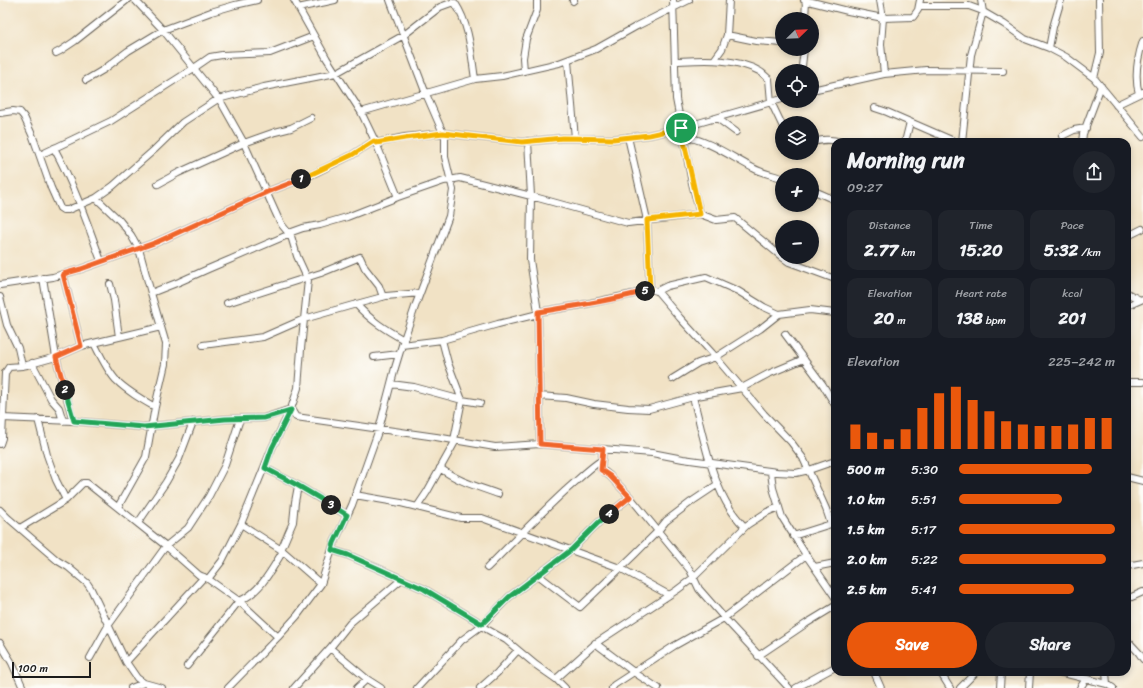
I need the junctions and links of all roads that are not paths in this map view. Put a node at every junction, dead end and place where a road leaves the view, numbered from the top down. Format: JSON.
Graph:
{"nodes":[{"id":1,"x":127,"y":0,"type":"edge"},
{"id":2,"x":135,"y":0,"type":"edge"},
{"id":3,"x":257,"y":0,"type":"edge"},
{"id":4,"x":294,"y":0,"type":"edge"},
{"id":5,"x":335,"y":0,"type":"edge"},
{"id":6,"x":390,"y":0,"type":"edge"},
{"id":7,"x":537,"y":0,"type":"edge"},
{"id":8,"x":673,"y":0,"type":"edge"},
{"id":9,"x":689,"y":0,"type":"edge"},
{"id":10,"x":729,"y":0,"type":"edge"},
{"id":11,"x":805,"y":0,"type":"edge"},
{"id":12,"x":880,"y":0,"type":"edge"},
{"id":13,"x":981,"y":0,"type":"edge"},
{"id":14,"x":1061,"y":0,"type":"edge"},
{"id":15,"x":1098,"y":0,"type":"edge"},
{"id":16,"x":920,"y":3,"type":"edge"},
{"id":17,"x":298,"y":8,"type":"junction"},
{"id":18,"x":673,"y":8,"type":"junction"},
{"id":19,"x":805,"y":12,"type":"edge"},
{"id":20,"x":984,"y":12,"type":"junction"},
{"id":21,"x":883,"y":18,"type":"junction"},
{"id":22,"x":163,"y":30,"type":"junction"},
{"id":23,"x":404,"y":35,"type":"junction"},
{"id":24,"x":727,"y":35,"type":"junction"},
{"id":25,"x":314,"y":36,"type":"junction"},
{"id":26,"x":1143,"y":41,"type":"edge"},
{"id":27,"x":775,"y":42,"type":"edge"},
{"id":28,"x":1048,"y":48,"type":"junction"},
{"id":29,"x":56,"y":53,"type":"dead end"},
{"id":30,"x":568,"y":60,"type":"junction"},
{"id":31,"x":714,"y":60,"type":"junction"},
{"id":32,"x":675,"y":61,"type":"junction"},
{"id":33,"x":194,"y":68,"type":"junction"},
{"id":34,"x":969,"y":70,"type":"junction"},
{"id":35,"x":524,"y":71,"type":"junction"},
{"id":36,"x":1003,"y":71,"type":"dead end"},
{"id":37,"x":336,"y":74,"type":"junction"},
{"id":38,"x":884,"y":74,"type":"junction"},
{"id":39,"x":1094,"y":78,"type":"junction"},
{"id":40,"x":475,"y":79,"type":"junction"},
{"id":41,"x":86,"y":80,"type":"dead end"},
{"id":42,"x":1101,"y":86,"type":"junction"},
{"id":43,"x":819,"y":88,"type":"edge"},
{"id":44,"x":1141,"y":93,"type":"edge"},
{"id":45,"x":426,"y":94,"type":"junction"},
{"id":46,"x":218,"y":99,"type":"junction"},
{"id":47,"x":775,"y":101,"type":"edge"},
{"id":48,"x":771,"y":102,"type":"junction"},
{"id":49,"x":1116,"y":105,"type":"junction"},
{"id":50,"x":875,"y":108,"type":"dead end"},
{"id":51,"x":361,"y":112,"type":"junction"},
{"id":52,"x":0,"y":113,"type":"edge"},
{"id":53,"x":778,"y":116,"type":"edge"},
{"id":54,"x":311,"y":118,"type":"dead end"},
{"id":55,"x":717,"y":118,"type":"junction"},
{"id":56,"x":910,"y":122,"type":"junction"},
{"id":57,"x":681,"y":128,"type":"junction"},
{"id":58,"x":1086,"y":128,"type":"junction"},
{"id":59,"x":736,"y":132,"type":"dead end"},
{"id":60,"x":444,"y":133,"type":"junction"},
{"id":61,"x":682,"y":136,"type":"junction"},
{"id":62,"x":1062,"y":136,"type":"dead end"},
{"id":63,"x":628,"y":137,"type":"junction"},
{"id":64,"x":1143,"y":137,"type":"edge"},
{"id":65,"x":575,"y":138,"type":"junction"},
{"id":66,"x":906,"y":138,"type":"edge"},
{"id":67,"x":947,"y":138,"type":"edge"},
{"id":68,"x":962,"y":138,"type":"edge"},
{"id":69,"x":1083,"y":138,"type":"edge"},
{"id":70,"x":831,"y":140,"type":"edge"},
{"id":71,"x":819,"y":141,"type":"edge"},
{"id":72,"x":375,"y":142,"type":"junction"},
{"id":73,"x":528,"y":142,"type":"junction"},
{"id":74,"x":244,"y":143,"type":"junction"},
{"id":75,"x":54,"y":148,"type":"junction"},
{"id":76,"x":40,"y":155,"type":"junction"},
{"id":77,"x":775,"y":176,"type":"edge"},
{"id":78,"x":451,"y":180,"type":"junction"},
{"id":79,"x":158,"y":184,"type":"dead end"},
{"id":80,"x":267,"y":192,"type":"junction"},
{"id":81,"x":819,"y":193,"type":"edge"},
{"id":82,"x":531,"y":196,"type":"junction"},
{"id":83,"x":398,"y":197,"type":"junction"},
{"id":84,"x":96,"y":198,"type":"junction"},
{"id":85,"x":831,"y":198,"type":"edge"},
{"id":86,"x":80,"y":204,"type":"junction"},
{"id":87,"x":700,"y":214,"type":"junction"},
{"id":88,"x":647,"y":220,"type":"junction"},
{"id":89,"x":1143,"y":229,"type":"edge"},
{"id":90,"x":289,"y":234,"type":"junction"},
{"id":91,"x":1131,"y":235,"type":"edge"},
{"id":92,"x":139,"y":248,"type":"junction"},
{"id":93,"x":775,"y":251,"type":"edge"},
{"id":94,"x":101,"y":261,"type":"junction"},
{"id":95,"x":794,"y":264,"type":"edge"},
{"id":96,"x":63,"y":274,"type":"junction"},
{"id":97,"x":307,"y":277,"type":"junction"},
{"id":98,"x":43,"y":278,"type":"junction"},
{"id":99,"x":831,"y":278,"type":"edge"},
{"id":100,"x":110,"y":284,"type":"dead end"},
{"id":101,"x":0,"y":285,"type":"edge"},
{"id":102,"x":650,"y":289,"type":"junction"},
{"id":103,"x":658,"y":291,"type":"junction"},
{"id":104,"x":150,"y":293,"type":"junction"},
{"id":105,"x":420,"y":293,"type":"junction"},
{"id":106,"x":1131,"y":295,"type":"edge"},
{"id":107,"x":0,"y":297,"type":"edge"},
{"id":108,"x":384,"y":297,"type":"junction"},
{"id":109,"x":1141,"y":300,"type":"edge"},
{"id":110,"x":227,"y":303,"type":"dead end"},
{"id":111,"x":356,"y":304,"type":"junction"},
{"id":112,"x":1131,"y":304,"type":"edge"},
{"id":113,"x":538,"y":313,"type":"junction"},
{"id":114,"x":831,"y":313,"type":"edge"},
{"id":115,"x":778,"y":314,"type":"junction"},
{"id":116,"x":304,"y":319,"type":"junction"},
{"id":117,"x":161,"y":327,"type":"junction"},
{"id":118,"x":785,"y":334,"type":"dead end"},
{"id":119,"x":119,"y":337,"type":"junction"},
{"id":120,"x":442,"y":340,"type":"junction"},
{"id":121,"x":94,"y":343,"type":"junction"},
{"id":122,"x":403,"y":343,"type":"junction"},
{"id":123,"x":204,"y":345,"type":"dead end"},
{"id":124,"x":81,"y":346,"type":"junction"},
{"id":125,"x":399,"y":354,"type":"junction"},
{"id":126,"x":56,"y":357,"type":"junction"},
{"id":127,"x":374,"y":357,"type":"dead end"},
{"id":128,"x":716,"y":357,"type":"junction"},
{"id":129,"x":804,"y":359,"type":"junction"},
{"id":130,"x":32,"y":363,"type":"junction"},
{"id":131,"x":22,"y":366,"type":"junction"},
{"id":132,"x":672,"y":379,"type":"dead end"},
{"id":133,"x":1131,"y":382,"type":"edge"},
{"id":134,"x":1143,"y":382,"type":"edge"},
{"id":135,"x":391,"y":384,"type":"junction"},
{"id":136,"x":742,"y":388,"type":"junction"},
{"id":137,"x":539,"y":396,"type":"junction"},
{"id":138,"x":693,"y":397,"type":"junction"},
{"id":139,"x":831,"y":398,"type":"edge"},
{"id":140,"x":462,"y":400,"type":"junction"},
{"id":141,"x":480,"y":402,"type":"dead end"},
{"id":142,"x":155,"y":407,"type":"junction"},
{"id":143,"x":291,"y":410,"type":"junction"},
{"id":144,"x":2,"y":418,"type":"junction"},
{"id":145,"x":240,"y":419,"type":"junction"},
{"id":146,"x":38,"y":420,"type":"junction"},
{"id":147,"x":63,"y":421,"type":"junction"},
{"id":148,"x":74,"y":421,"type":"junction"},
{"id":149,"x":193,"y":422,"type":"junction"},
{"id":150,"x":152,"y":427,"type":"junction"},
{"id":151,"x":379,"y":429,"type":"junction"},
{"id":152,"x":455,"y":440,"type":"junction"},
{"id":153,"x":0,"y":444,"type":"edge"},
{"id":154,"x":540,"y":444,"type":"junction"},
{"id":155,"x":603,"y":449,"type":"junction"},
{"id":156,"x":602,"y":460,"type":"junction"},
{"id":157,"x":710,"y":462,"type":"junction"},
{"id":158,"x":831,"y":462,"type":"edge"},
{"id":159,"x":265,"y":468,"type":"junction"},
{"id":160,"x":440,"y":468,"type":"junction"},
{"id":161,"x":809,"y":470,"type":"junction"},
{"id":162,"x":771,"y":472,"type":"junction"},
{"id":163,"x":1131,"y":479,"type":"edge"},
{"id":164,"x":1143,"y":481,"type":"edge"},
{"id":165,"x":718,"y":484,"type":"junction"},
{"id":166,"x":298,"y":486,"type":"junction"},
{"id":167,"x":498,"y":494,"type":"dead end"},
{"id":168,"x":355,"y":495,"type":"junction"},
{"id":169,"x":630,"y":497,"type":"junction"},
{"id":170,"x":66,"y":500,"type":"junction"},
{"id":171,"x":118,"y":507,"type":"junction"},
{"id":172,"x":417,"y":507,"type":"junction"},
{"id":173,"x":779,"y":508,"type":"junction"},
{"id":174,"x":0,"y":509,"type":"edge"},
{"id":175,"x":347,"y":515,"type":"junction"},
{"id":176,"x":831,"y":519,"type":"edge"},
{"id":177,"x":138,"y":523,"type":"junction"},
{"id":178,"x":242,"y":524,"type":"junction"},
{"id":179,"x":831,"y":524,"type":"edge"},
{"id":180,"x":745,"y":527,"type":"junction"},
{"id":181,"x":20,"y":528,"type":"junction"},
{"id":182,"x":658,"y":531,"type":"junction"},
{"id":183,"x":522,"y":532,"type":"junction"},
{"id":184,"x":793,"y":536,"type":"junction"},
{"id":185,"x":166,"y":546,"type":"junction"},
{"id":186,"x":282,"y":550,"type":"junction"},
{"id":187,"x":332,"y":550,"type":"junction"},
{"id":188,"x":571,"y":550,"type":"junction"},
{"id":189,"x":806,"y":555,"type":"junction"},
{"id":190,"x":1143,"y":563,"type":"edge"},
{"id":191,"x":831,"y":564,"type":"edge"},
{"id":192,"x":1131,"y":565,"type":"edge"},
{"id":193,"x":814,"y":567,"type":"junction"},
{"id":194,"x":487,"y":568,"type":"dead end"},
{"id":195,"x":620,"y":568,"type":"junction"},
{"id":196,"x":538,"y":575,"type":"junction"},
{"id":197,"x":206,"y":578,"type":"junction"},
{"id":198,"x":693,"y":578,"type":"junction"},
{"id":199,"x":402,"y":579,"type":"junction"},
{"id":200,"x":321,"y":584,"type":"junction"},
{"id":201,"x":831,"y":591,"type":"edge"},
{"id":202,"x":1143,"y":592,"type":"edge"},
{"id":203,"x":669,"y":595,"type":"junction"},
{"id":204,"x":1131,"y":597,"type":"edge"},
{"id":205,"x":239,"y":601,"type":"junction"},
{"id":206,"x":831,"y":608,"type":"edge"},
{"id":207,"x":724,"y":618,"type":"junction"},
{"id":208,"x":482,"y":625,"type":"junction"},
{"id":209,"x":108,"y":626,"type":"junction"},
{"id":210,"x":278,"y":638,"type":"junction"},
{"id":211,"x":0,"y":643,"type":"edge"},
{"id":212,"x":595,"y":644,"type":"junction"},
{"id":213,"x":1131,"y":644,"type":"edge"},
{"id":214,"x":330,"y":648,"type":"junction"},
{"id":215,"x":518,"y":650,"type":"junction"},
{"id":216,"x":758,"y":656,"type":"junction"},
{"id":217,"x":90,"y":658,"type":"dead end"},
{"id":218,"x":1143,"y":659,"type":"edge"},
{"id":219,"x":126,"y":662,"type":"junction"},
{"id":220,"x":187,"y":666,"type":"dead end"},
{"id":221,"x":831,"y":669,"type":"edge"},
{"id":222,"x":635,"y":672,"type":"junction"},
{"id":223,"x":875,"y":676,"type":"edge"},
{"id":224,"x":942,"y":676,"type":"edge"},
{"id":225,"x":972,"y":676,"type":"edge"},
{"id":226,"x":1000,"y":676,"type":"edge"},
{"id":227,"x":1030,"y":676,"type":"edge"},
{"id":228,"x":1074,"y":676,"type":"edge"},
{"id":229,"x":1106,"y":676,"type":"edge"},
{"id":230,"x":367,"y":679,"type":"junction"},
{"id":231,"x":1086,"y":679,"type":"junction"},
{"id":232,"x":557,"y":681,"type":"junction"},
{"id":233,"x":144,"y":683,"type":"junction"},
{"id":234,"x":1107,"y":684,"type":"junction"},
{"id":235,"x":879,"y":687,"type":"edge"},
{"id":236,"x":23,"y":688,"type":"edge"},
{"id":237,"x":131,"y":688,"type":"edge"},
{"id":238,"x":162,"y":688,"type":"edge"},
{"id":239,"x":228,"y":688,"type":"edge"},
{"id":240,"x":294,"y":688,"type":"edge"},
{"id":241,"x":357,"y":688,"type":"edge"},
{"id":242,"x":381,"y":688,"type":"edge"},
{"id":243,"x":417,"y":688,"type":"edge"},
{"id":244,"x":480,"y":688,"type":"edge"},
{"id":245,"x":553,"y":688,"type":"edge"},
{"id":246,"x":565,"y":688,"type":"edge"},
{"id":247,"x":612,"y":688,"type":"edge"},
{"id":248,"x":658,"y":688,"type":"edge"},
{"id":249,"x":789,"y":688,"type":"edge"},
{"id":250,"x":796,"y":688,"type":"edge"},
{"id":251,"x":950,"y":688,"type":"edge"},
{"id":252,"x":960,"y":688,"type":"edge"},
{"id":253,"x":1000,"y":688,"type":"edge"},
{"id":254,"x":1029,"y":688,"type":"edge"},
{"id":255,"x":1080,"y":688,"type":"edge"},
{"id":256,"x":1113,"y":688,"type":"edge"}],
"edges":[{"from":1,"to":29,"type":"street"},
{"from":2,"to":22,"type":"street"},
{"from":3,"to":22,"type":"street"},
{"from":4,"to":17,"type":"street"},
{"from":5,"to":17,"type":"street"},
{"from":6,"to":23,"type":"street"},
{"from":7,"to":35,"type":"street"},
{"from":8,"to":18,"type":"street"},
{"from":9,"to":18,"type":"street"},
{"from":10,"to":24,"type":"street"},
{"from":11,"to":19,"type":"street"},
{"from":11,"to":21,"type":"street"},
{"from":12,"to":21,"type":"street"},
{"from":13,"to":20,"type":"street"},
{"from":14,"to":28,"type":"street"},
{"from":15,"to":39,"type":"street"},
{"from":16,"to":20,"type":"street"},
{"from":16,"to":21,"type":"street"},
{"from":17,"to":25,"type":"street"},
{"from":18,"to":30,"type":"street"},
{"from":18,"to":32,"type":"street"},
{"from":20,"to":28,"type":"street"},
{"from":20,"to":34,"type":"street"},
{"from":21,"to":38,"type":"street"},
{"from":22,"to":33,"type":"street"},
{"from":22,"to":41,"type":"street"},
{"from":23,"to":37,"type":"street"},
{"from":23,"to":40,"type":"street"},
{"from":23,"to":45,"type":"street"},
{"from":24,"to":27,"type":"street"},
{"from":24,"to":31,"type":"street"},
{"from":25,"to":33,"type":"street"},
{"from":25,"to":37,"type":"street"},
{"from":26,"to":44,"type":"street"},
{"from":28,"to":39,"type":"street"},
{"from":30,"to":35,"type":"street"},
{"from":30,"to":65,"type":"street"},
{"from":31,"to":32,"type":"street"},
{"from":31,"to":48,"type":"street"},
{"from":32,"to":57,"type":"street"},
{"from":33,"to":46,"type":"street"},
{"from":33,"to":75,"type":"street"},
{"from":34,"to":36,"type":"street"},
{"from":34,"to":38,"type":"street"},
{"from":34,"to":68,"type":"street"},
{"from":35,"to":40,"type":"street"},
{"from":37,"to":46,"type":"street"},
{"from":37,"to":51,"type":"street"},
{"from":38,"to":43,"type":"street"},
{"from":39,"to":42,"type":"street"},
{"from":40,"to":45,"type":"street"},
{"from":42,"to":49,"type":"street"},
{"from":42,"to":58,"type":"street"},
{"from":44,"to":49,"type":"street"},
{"from":45,"to":51,"type":"street"},
{"from":45,"to":60,"type":"street"},
{"from":46,"to":74,"type":"street"},
{"from":46,"to":84,"type":"street"},
{"from":47,"to":48,"type":"street"},
{"from":48,"to":53,"type":"street"},
{"from":48,"to":55,"type":"street"},
{"from":49,"to":64,"type":"street"},
{"from":50,"to":56,"type":"street"},
{"from":51,"to":72,"type":"street"},
{"from":52,"to":76,"type":"street"},
{"from":54,"to":74,"type":"street"},
{"from":55,"to":57,"type":"street"},
{"from":55,"to":59,"type":"street"},
{"from":56,"to":66,"type":"street"},
{"from":56,"to":67,"type":"street"},
{"from":57,"to":61,"type":"street"},
{"from":57,"to":63,"type":"street"},
{"from":58,"to":62,"type":"street"},
{"from":58,"to":69,"type":"street"},
{"from":60,"to":72,"type":"street"},
{"from":60,"to":73,"type":"street"},
{"from":60,"to":78,"type":"street"},
{"from":61,"to":77,"type":"street"},
{"from":61,"to":87,"type":"street"},
{"from":63,"to":65,"type":"street"},
{"from":63,"to":88,"type":"street"},
{"from":65,"to":73,"type":"street"},
{"from":70,"to":71,"type":"street"},
{"from":72,"to":80,"type":"street"},
{"from":72,"to":83,"type":"street"},
{"from":73,"to":82,"type":"street"},
{"from":74,"to":79,"type":"street"},
{"from":74,"to":80,"type":"street"},
{"from":75,"to":76,"type":"street"},
{"from":75,"to":86,"type":"street"},
{"from":76,"to":86,"type":"street"},
{"from":78,"to":82,"type":"street"},
{"from":78,"to":83,"type":"street"},
{"from":78,"to":105,"type":"street"},
{"from":80,"to":90,"type":"street"},
{"from":80,"to":92,"type":"street"},
{"from":81,"to":85,"type":"street"},
{"from":82,"to":88,"type":"street"},
{"from":82,"to":113,"type":"street"},
{"from":83,"to":90,"type":"street"},
{"from":84,"to":86,"type":"street"},
{"from":84,"to":92,"type":"street"},
{"from":86,"to":94,"type":"street"},
{"from":87,"to":88,"type":"street"},
{"from":87,"to":93,"type":"street"},
{"from":88,"to":102,"type":"street"},
{"from":89,"to":91,"type":"street"},
{"from":90,"to":97,"type":"street"},
{"from":90,"to":104,"type":"street"},
{"from":92,"to":94,"type":"street"},
{"from":92,"to":104,"type":"street"},
{"from":94,"to":96,"type":"street"},
{"from":95,"to":99,"type":"street"},
{"from":96,"to":98,"type":"street"},
{"from":96,"to":124,"type":"street"},
{"from":97,"to":108,"type":"street"},
{"from":97,"to":110,"type":"street"},
{"from":97,"to":116,"type":"street"},
{"from":98,"to":101,"type":"street"},
{"from":98,"to":126,"type":"street"},
{"from":100,"to":119,"type":"street"},
{"from":102,"to":103,"type":"street"},
{"from":102,"to":113,"type":"street"},
{"from":103,"to":115,"type":"street"},
{"from":103,"to":128,"type":"street"},
{"from":104,"to":117,"type":"street"},
{"from":105,"to":108,"type":"street"},
{"from":105,"to":122,"type":"street"},
{"from":106,"to":109,"type":"street"},
{"from":107,"to":131,"type":"street"},
{"from":108,"to":111,"type":"street"},
{"from":109,"to":112,"type":"street"},
{"from":111,"to":116,"type":"street"},
{"from":111,"to":122,"type":"street"},
{"from":113,"to":120,"type":"street"},
{"from":113,"to":137,"type":"street"},
{"from":114,"to":115,"type":"street"},
{"from":115,"to":128,"type":"street"},
{"from":116,"to":123,"type":"street"},
{"from":116,"to":143,"type":"street"},
{"from":117,"to":119,"type":"street"},
{"from":117,"to":142,"type":"street"},
{"from":118,"to":129,"type":"street"},
{"from":119,"to":121,"type":"street"},
{"from":120,"to":122,"type":"street"},
{"from":120,"to":140,"type":"street"},
{"from":121,"to":124,"type":"street"},
{"from":121,"to":142,"type":"street"},
{"from":122,"to":125,"type":"street"},
{"from":124,"to":126,"type":"street"},
{"from":125,"to":127,"type":"street"},
{"from":125,"to":135,"type":"street"},
{"from":126,"to":130,"type":"street"},
{"from":126,"to":148,"type":"street"},
{"from":128,"to":132,"type":"street"},
{"from":128,"to":136,"type":"street"},
{"from":129,"to":136,"type":"street"},
{"from":129,"to":139,"type":"street"},
{"from":130,"to":131,"type":"street"},
{"from":130,"to":147,"type":"street"},
{"from":131,"to":144,"type":"street"},
{"from":133,"to":134,"type":"street"},
{"from":135,"to":140,"type":"street"},
{"from":135,"to":151,"type":"street"},
{"from":136,"to":138,"type":"street"},
{"from":136,"to":161,"type":"street"},
{"from":137,"to":138,"type":"street"},
{"from":137,"to":154,"type":"street"},
{"from":138,"to":157,"type":"street"},
{"from":140,"to":141,"type":"street"},
{"from":140,"to":152,"type":"street"},
{"from":142,"to":150,"type":"street"},
{"from":143,"to":145,"type":"street"},
{"from":143,"to":151,"type":"street"},
{"from":143,"to":159,"type":"street"},
{"from":144,"to":146,"type":"street"},
{"from":144,"to":153,"type":"street"},
{"from":145,"to":149,"type":"street"},
{"from":145,"to":185,"type":"street"},
{"from":146,"to":147,"type":"street"},
{"from":146,"to":170,"type":"street"},
{"from":147,"to":148,"type":"street"},
{"from":148,"to":150,"type":"street"},
{"from":149,"to":150,"type":"street"},
{"from":149,"to":177,"type":"street"},
{"from":150,"to":171,"type":"street"},
{"from":151,"to":152,"type":"street"},
{"from":151,"to":168,"type":"street"},
{"from":152,"to":154,"type":"street"},
{"from":152,"to":160,"type":"street"},
{"from":154,"to":155,"type":"street"},
{"from":155,"to":156,"type":"street"},
{"from":155,"to":157,"type":"street"},
{"from":156,"to":169,"type":"street"},
{"from":156,"to":183,"type":"street"},
{"from":157,"to":162,"type":"street"},
{"from":157,"to":165,"type":"street"},
{"from":158,"to":161,"type":"street"},
{"from":159,"to":166,"type":"street"},
{"from":159,"to":178,"type":"street"},
{"from":160,"to":167,"type":"street"},
{"from":160,"to":172,"type":"street"},
{"from":161,"to":162,"type":"street"},
{"from":161,"to":176,"type":"street"},
{"from":162,"to":173,"type":"street"},
{"from":163,"to":164,"type":"street"},
{"from":165,"to":180,"type":"street"},
{"from":165,"to":182,"type":"street"},
{"from":166,"to":175,"type":"street"},
{"from":166,"to":186,"type":"street"},
{"from":168,"to":172,"type":"street"},
{"from":168,"to":175,"type":"street"},
{"from":169,"to":182,"type":"street"},
{"from":169,"to":188,"type":"street"},
{"from":170,"to":171,"type":"street"},
{"from":170,"to":181,"type":"street"},
{"from":171,"to":177,"type":"street"},
{"from":172,"to":183,"type":"street"},
{"from":173,"to":180,"type":"street"},
{"from":173,"to":184,"type":"street"},
{"from":174,"to":181,"type":"street"},
{"from":175,"to":187,"type":"street"},
{"from":177,"to":185,"type":"street"},
{"from":178,"to":186,"type":"street"},
{"from":178,"to":197,"type":"street"},
{"from":179,"to":184,"type":"street"},
{"from":180,"to":198,"type":"street"},
{"from":181,"to":209,"type":"street"},
{"from":182,"to":195,"type":"street"},
{"from":182,"to":198,"type":"street"},
{"from":183,"to":188,"type":"street"},
{"from":183,"to":194,"type":"street"},
{"from":184,"to":189,"type":"street"},
{"from":185,"to":197,"type":"street"},
{"from":185,"to":209,"type":"street"},
{"from":186,"to":200,"type":"street"},
{"from":186,"to":205,"type":"street"},
{"from":187,"to":199,"type":"street"},
{"from":187,"to":200,"type":"street"},
{"from":188,"to":195,"type":"street"},
{"from":188,"to":196,"type":"street"},
{"from":189,"to":193,"type":"street"},
{"from":189,"to":207,"type":"street"},
{"from":190,"to":192,"type":"street"},
{"from":191,"to":193,"type":"street"},
{"from":193,"to":201,"type":"street"},
{"from":195,"to":196,"type":"street"},
{"from":195,"to":203,"type":"street"},
{"from":196,"to":208,"type":"street"},
{"from":197,"to":205,"type":"street"},
{"from":197,"to":219,"type":"street"},
{"from":198,"to":203,"type":"street"},
{"from":198,"to":207,"type":"street"},
{"from":199,"to":208,"type":"street"},
{"from":199,"to":214,"type":"street"},
{"from":200,"to":210,"type":"street"},
{"from":202,"to":204,"type":"street"},
{"from":203,"to":212,"type":"street"},
{"from":205,"to":210,"type":"street"},
{"from":205,"to":220,"type":"street"},
{"from":206,"to":216,"type":"street"},
{"from":207,"to":216,"type":"street"},
{"from":207,"to":222,"type":"street"},
{"from":208,"to":215,"type":"street"},
{"from":208,"to":243,"type":"street"},
{"from":209,"to":217,"type":"street"},
{"from":209,"to":219,"type":"street"},
{"from":210,"to":239,"type":"street"},
{"from":211,"to":236,"type":"street"},
{"from":212,"to":222,"type":"street"},
{"from":212,"to":232,"type":"street"},
{"from":213,"to":218,"type":"street"},
{"from":214,"to":230,"type":"street"},
{"from":214,"to":240,"type":"street"},
{"from":215,"to":232,"type":"street"},
{"from":215,"to":244,"type":"street"},
{"from":216,"to":249,"type":"street"},
{"from":219,"to":233,"type":"street"},
{"from":221,"to":250,"type":"street"},
{"from":222,"to":247,"type":"street"},
{"from":222,"to":248,"type":"street"},
{"from":223,"to":235,"type":"street"},
{"from":224,"to":251,"type":"street"},
{"from":225,"to":252,"type":"street"},
{"from":226,"to":253,"type":"street"},
{"from":227,"to":254,"type":"street"},
{"from":228,"to":231,"type":"street"},
{"from":229,"to":234,"type":"street"},
{"from":230,"to":241,"type":"street"},
{"from":230,"to":242,"type":"street"},
{"from":231,"to":234,"type":"street"},
{"from":231,"to":255,"type":"street"},
{"from":232,"to":245,"type":"street"},
{"from":232,"to":246,"type":"street"},
{"from":233,"to":237,"type":"street"},
{"from":233,"to":238,"type":"street"},
{"from":234,"to":256,"type":"street"}]}
